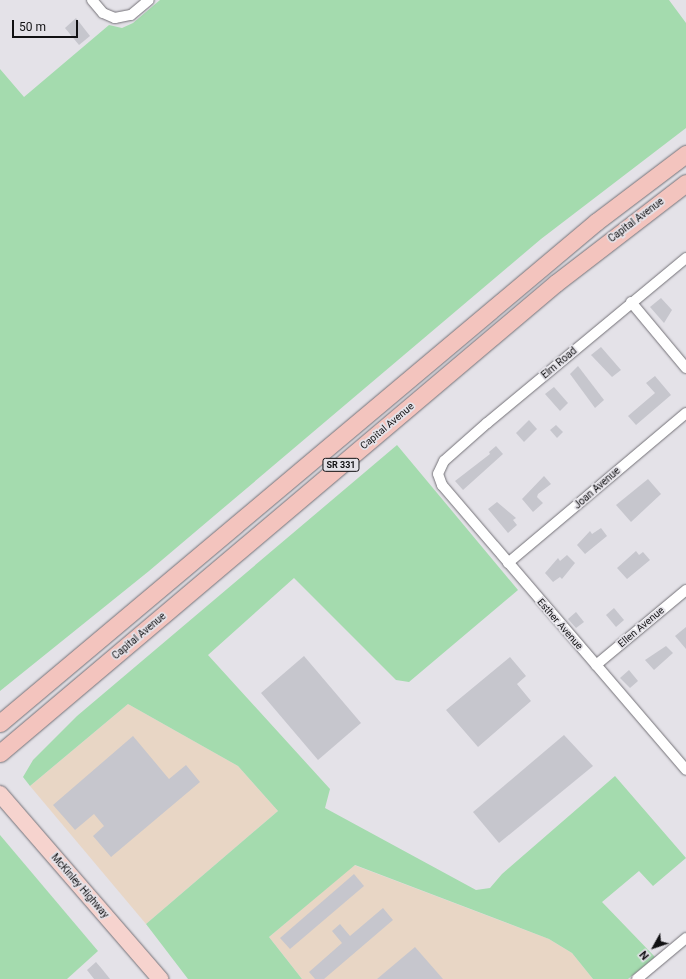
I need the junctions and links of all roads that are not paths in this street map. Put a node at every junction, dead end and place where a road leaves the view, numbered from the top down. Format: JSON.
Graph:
{"nodes":[{"id":1,"x":92,"y":0,"type":"edge"},
{"id":2,"x":149,"y":0,"type":"edge"},
{"id":3,"x":686,"y":154,"type":"edge"},
{"id":4,"x":686,"y":182,"type":"edge"},
{"id":5,"x":686,"y":258,"type":"edge"},
{"id":6,"x":631,"y":302,"type":"junction"},
{"id":7,"x":686,"y":368,"type":"edge"},
{"id":8,"x":686,"y":413,"type":"edge"},
{"id":9,"x":438,"y":474,"type":"joint"},
{"id":10,"x":508,"y":563,"type":"junction"},
{"id":11,"x":686,"y":590,"type":"edge"},
{"id":12,"x":596,"y":665,"type":"junction"},
{"id":13,"x":0,"y":723,"type":"edge"},
{"id":14,"x":0,"y":753,"type":"edge"},
{"id":15,"x":684,"y":765,"type":"edge"},
{"id":16,"x":0,"y":794,"type":"edge"},
{"id":17,"x":686,"y":938,"type":"edge"},
{"id":18,"x":160,"y":979,"type":"edge"},
{"id":19,"x":637,"y":979,"type":"edge"}],
"edges":[{"from":1,"to":2,"type":"street"},
{"from":3,"to":13,"type":"highway","number":"SR 331"},
{"from":4,"to":14,"type":"highway","name":"Capital Avenue","number":"SR 331"},
{"from":5,"to":6,"type":"street","name":"Elm Road"},
{"from":6,"to":7,"type":"street"},
{"from":6,"to":9,"type":"street","name":"Elm Road"},
{"from":8,"to":10,"type":"street","name":"Joan Avenue"},
{"from":9,"to":10,"type":"street","name":"Esther Avenue"},
{"from":10,"to":12,"type":"street","name":"Esther Avenue"},
{"from":11,"to":12,"type":"street","name":"Ellen Avenue"},
{"from":12,"to":15,"type":"street","name":"Esther Avenue"},
{"from":16,"to":18,"type":"main road","name":"McKinley Highway"},
{"from":17,"to":19,"type":"street"}]}
